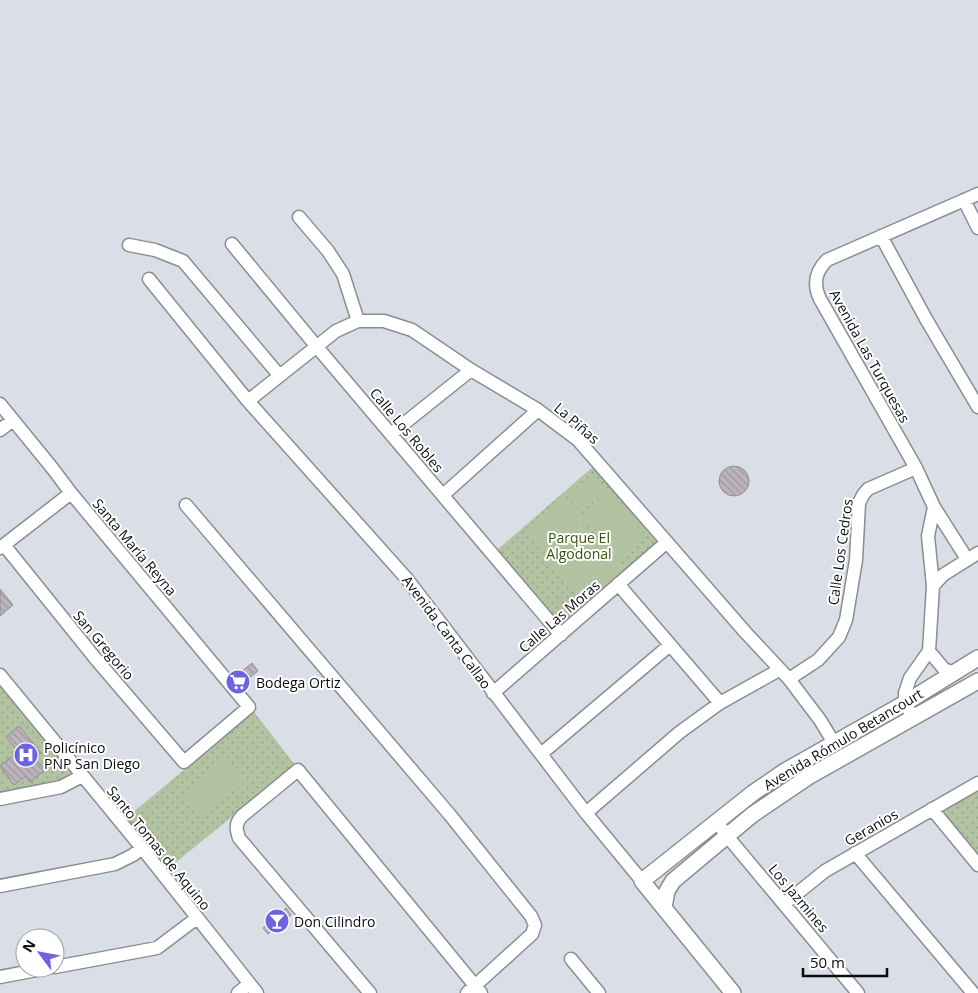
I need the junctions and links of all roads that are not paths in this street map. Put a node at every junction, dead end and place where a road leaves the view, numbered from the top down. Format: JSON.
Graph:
{"nodes":[{"id":1,"x":978,"y":194,"type":"edge"},
{"id":2,"x":964,"y":200,"type":"junction"},
{"id":3,"x":299,"y":217,"type":"dead end"},
{"id":4,"x":978,"y":228,"type":"edge"},
{"id":5,"x":881,"y":236,"type":"junction"},
{"id":6,"x":232,"y":244,"type":"dead end"},
{"id":7,"x":129,"y":245,"type":"dead end"},
{"id":8,"x":149,"y":279,"type":"dead end"},
{"id":9,"x":358,"y":321,"type":"junction"},
{"id":10,"x":317,"y":347,"type":"junction"},
{"id":11,"x":471,"y":370,"type":"junction"},
{"id":12,"x":279,"y":375,"type":"junction"},
{"id":13,"x":248,"y":400,"type":"junction"},
{"id":14,"x":0,"y":404,"type":"edge"},
{"id":15,"x":978,"y":408,"type":"edge"},
{"id":16,"x":538,"y":410,"type":"junction"},
{"id":17,"x":13,"y":420,"type":"junction"},
{"id":18,"x":0,"y":430,"type":"edge"},
{"id":19,"x":391,"y":434,"type":"junction"},
{"id":20,"x":916,"y":468,"type":"junction"},
{"id":21,"x":71,"y":493,"type":"junction"},
{"id":22,"x":443,"y":495,"type":"junction"},
{"id":23,"x":186,"y":505,"type":"dead end"},
{"id":24,"x":934,"y":506,"type":"junction"},
{"id":25,"x":667,"y":542,"type":"junction"},
{"id":26,"x":2,"y":546,"type":"edge"},
{"id":27,"x":973,"y":556,"type":"edge"},
{"id":28,"x":618,"y":584,"type":"junction"},
{"id":29,"x":933,"y":586,"type":"junction"},
{"id":30,"x":561,"y":635,"type":"junction"},
{"id":31,"x":670,"y":645,"type":"junction"},
{"id":32,"x":929,"y":651,"type":"junction"},
{"id":33,"x":978,"y":658,"type":"edge"},
{"id":34,"x":954,"y":673,"type":"junction"},
{"id":35,"x":784,"y":674,"type":"junction"},
{"id":36,"x":0,"y":675,"type":"edge"},
{"id":37,"x":978,"y":681,"type":"edge"},
{"id":38,"x":493,"y":693,"type":"junction"},
{"id":39,"x":905,"y":702,"type":"junction"},
{"id":40,"x":720,"y":703,"type":"junction"},
{"id":41,"x":913,"y":717,"type":"junction"},
{"id":42,"x":834,"y":743,"type":"junction"},
{"id":43,"x":541,"y":754,"type":"junction"},
{"id":44,"x":184,"y":762,"type":"joint"},
{"id":45,"x":82,"y":776,"type":"junction"},
{"id":46,"x":978,"y":783,"type":"edge"},
{"id":47,"x":0,"y":799,"type":"edge"},
{"id":48,"x":932,"y":809,"type":"junction"},
{"id":49,"x":586,"y":813,"type":"junction"},
{"id":50,"x":717,"y":822,"type":"junction"},
{"id":51,"x":727,"y":836,"type":"junction"},
{"id":52,"x":142,"y":848,"type":"junction"},
{"id":53,"x":855,"y":853,"type":"junction"},
{"id":54,"x":978,"y":864,"type":"edge"},
{"id":55,"x":642,"y":881,"type":"junction"},
{"id":56,"x":0,"y":886,"type":"edge"},
{"id":57,"x":784,"y":904,"type":"junction"},
{"id":58,"x":664,"y":907,"type":"junction"},
{"id":59,"x":197,"y":918,"type":"junction"},
{"id":60,"x":571,"y":959,"type":"dead end"},
{"id":61,"x":65,"y":965,"type":"edge"},
{"id":62,"x":15,"y":974,"type":"edge"},
{"id":63,"x":0,"y":977,"type":"edge"},
{"id":64,"x":253,"y":988,"type":"edge"},
{"id":65,"x":978,"y":989,"type":"edge"},
{"id":66,"x":474,"y":991,"type":"edge"},
{"id":67,"x":238,"y":993,"type":"edge"},
{"id":68,"x":370,"y":993,"type":"edge"},
{"id":69,"x":599,"y":993,"type":"edge"},
{"id":70,"x":733,"y":993,"type":"edge"},
{"id":71,"x":858,"y":993,"type":"edge"},
{"id":72,"x":973,"y":993,"type":"edge"}],
"edges":[{"from":1,"to":2,"type":"street","name":"Avenida Las Turquesas"},
{"from":2,"to":4,"type":"street"},
{"from":2,"to":5,"type":"street","name":"Avenida Las Turquesas"},
{"from":3,"to":9,"type":"street"},
{"from":5,"to":15,"type":"street"},
{"from":5,"to":20,"type":"street","name":"Avenida Las Turquesas"},
{"from":6,"to":10,"type":"street","name":"Calle Los Robles"},
{"from":7,"to":12,"type":"street"},
{"from":8,"to":13,"type":"street","name":"Avenida Canta Callao"},
{"from":9,"to":10,"type":"street","name":"La Piñas"},
{"from":9,"to":11,"type":"street","name":"La Piñas"},
{"from":10,"to":12,"type":"street","name":"La Piñas"},
{"from":10,"to":19,"type":"street","name":"Calle Los Robles"},
{"from":11,"to":16,"type":"street","name":"La Piñas"},
{"from":11,"to":19,"type":"street"},
{"from":12,"to":13,"type":"street","name":"La Piñas"},
{"from":13,"to":38,"type":"street","name":"Avenida Canta Callao"},
{"from":14,"to":17,"type":"street","name":"Santa María Reyna"},
{"from":16,"to":22,"type":"street"},
{"from":16,"to":25,"type":"street","name":"La Piñas"},
{"from":17,"to":18,"type":"street"},
{"from":17,"to":21,"type":"street","name":"Santa María Reyna"},
{"from":19,"to":22,"type":"street","name":"Calle Los Robles"},
{"from":20,"to":24,"type":"street","name":"Avenida Las Turquesas"},
{"from":20,"to":35,"type":"street","name":"Calle Los Cedros"},
{"from":21,"to":26,"type":"street"},
{"from":21,"to":44,"type":"street","name":"Santa María Reyna"},
{"from":22,"to":30,"type":"street","name":"Calle Los Robles"},
{"from":23,"to":66,"type":"street"},
{"from":24,"to":27,"type":"street","name":"Avenida Las Turquesas"},
{"from":24,"to":29,"type":"street"},
{"from":25,"to":28,"type":"street","name":"Calle Las Moras"},
{"from":25,"to":35,"type":"street","name":"La Piñas"},
{"from":26,"to":44,"type":"street","name":"San Gregorio"},
{"from":27,"to":29,"type":"street"},
{"from":28,"to":30,"type":"street","name":"Calle Las Moras"},
{"from":28,"to":31,"type":"street"},
{"from":29,"to":32,"type":"street"},
{"from":30,"to":38,"type":"street","name":"Calle Las Moras"},
{"from":31,"to":40,"type":"street"},
{"from":31,"to":43,"type":"street"},
{"from":32,"to":34,"type":"street"},
{"from":32,"to":39,"type":"street"},
{"from":33,"to":34,"type":"street","name":"Avenida Rómulo Betancourt"},
{"from":34,"to":39,"type":"street","name":"Avenida Rómulo Betancourt"},
{"from":35,"to":40,"type":"street","name":"Calle Los Cedros"},
{"from":35,"to":42,"type":"street","name":"La Piñas"},
{"from":36,"to":45,"type":"street","name":"Santo Tomas de Aquino"},
{"from":37,"to":41,"type":"street","name":"Avenida Rómulo Betancourt"},
{"from":38,"to":43,"type":"street","name":"Avenida Canta Callao"},
{"from":39,"to":41,"type":"street"},
{"from":39,"to":42,"type":"street","name":"Avenida Rómulo Betancourt"},
{"from":40,"to":49,"type":"street","name":"Calle Los Cedros"},
{"from":41,"to":51,"type":"street","name":"Avenida Rómulo Betancourt"},
{"from":42,"to":50,"type":"street","name":"Avenida Rómulo Betancourt"},
{"from":43,"to":49,"type":"street","name":"Avenida Canta Callao"},
{"from":45,"to":47,"type":"street"},
{"from":45,"to":52,"type":"street","name":"Santo Tomas de Aquino"},
{"from":46,"to":48,"type":"street","name":"Geranios"},
{"from":48,"to":53,"type":"street","name":"Geranios"},
{"from":48,"to":54,"type":"street"},
{"from":49,"to":55,"type":"street","name":"Avenida Canta Callao"},
{"from":50,"to":51,"type":"street","name":"Los Jazmines"},
{"from":50,"to":55,"type":"street","name":"Avenida Rómulo Betancourt"},
{"from":51,"to":57,"type":"street","name":"Los Jazmines"},
{"from":51,"to":58,"type":"street","name":"Avenida Rómulo Betancourt"},
{"from":52,"to":56,"type":"street"},
{"from":52,"to":59,"type":"street","name":"Santo Tomas de Aquino"},
{"from":53,"to":57,"type":"street","name":"Geranios"},
{"from":53,"to":72,"type":"street"},
{"from":55,"to":58,"type":"street","name":"Avenida Canta Callao"},
{"from":57,"to":71,"type":"street","name":"Los Jazmines"},
{"from":58,"to":70,"type":"street","name":"Avenida Canta Callao"},
{"from":59,"to":61,"type":"street"},
{"from":59,"to":64,"type":"street","name":"Santo Tomas de Aquino"},
{"from":60,"to":69,"type":"street"},
{"from":62,"to":63,"type":"street"},
{"from":64,"to":67,"type":"street"},
{"from":65,"to":72,"type":"street"},
{"from":66,"to":68,"type":"street"}]}
